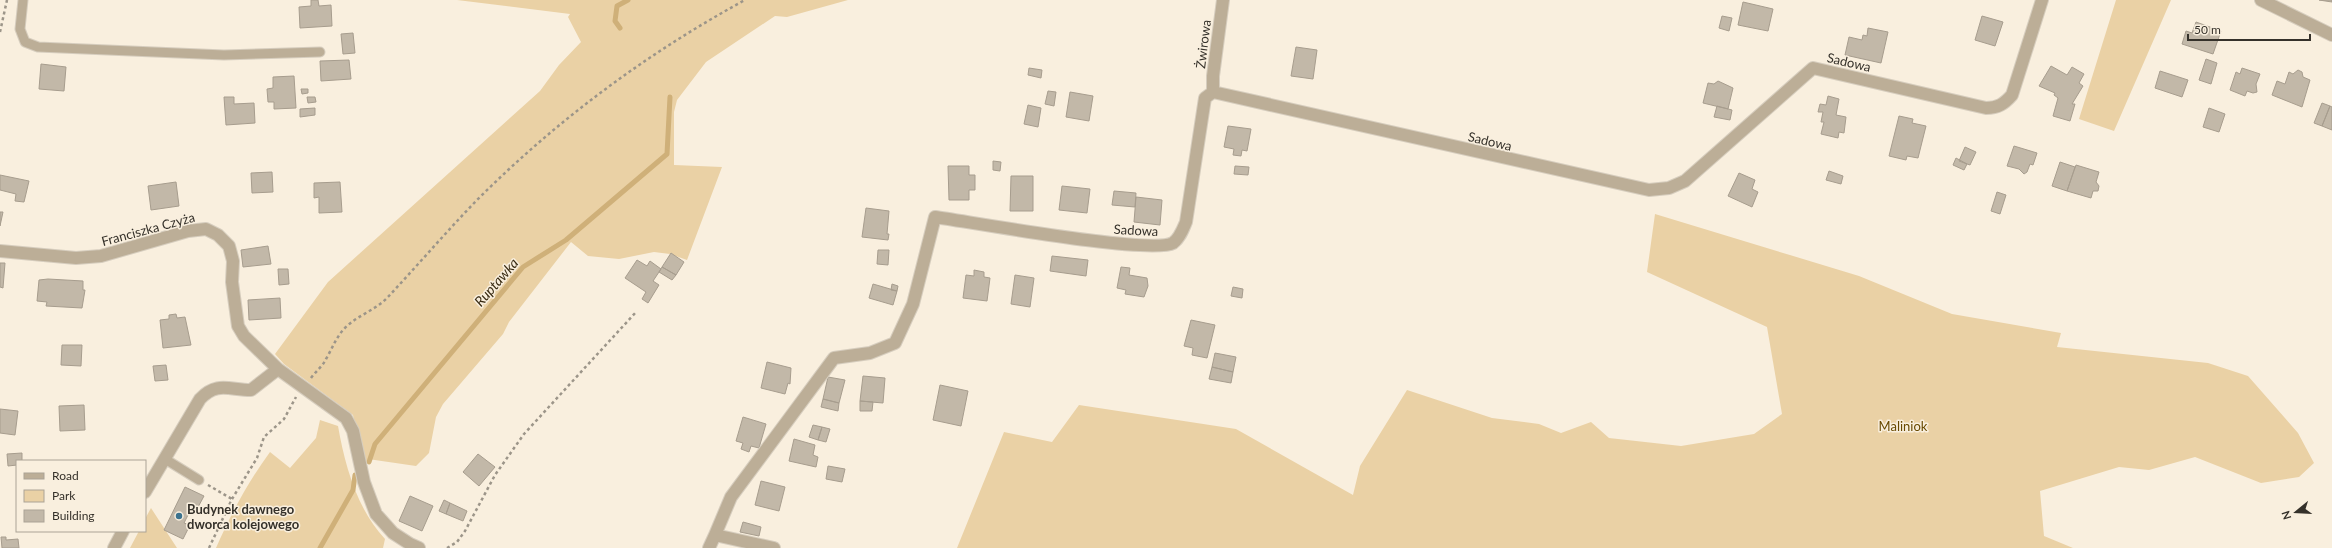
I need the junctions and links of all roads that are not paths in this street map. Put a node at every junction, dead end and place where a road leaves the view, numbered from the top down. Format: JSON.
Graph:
{"nodes":[{"id":1,"x":23,"y":0,"type":"edge"},
{"id":2,"x":1223,"y":0,"type":"edge"},
{"id":3,"x":2042,"y":0,"type":"edge"},
{"id":4,"x":2261,"y":0,"type":"edge"},
{"id":5,"x":2332,"y":34,"type":"edge"},
{"id":6,"x":320,"y":52,"type":"dead end"},
{"id":7,"x":1213,"y":92,"type":"junction"},
{"id":8,"x":0,"y":251,"type":"edge"},
{"id":9,"x":278,"y":369,"type":"junction"},
{"id":10,"x":165,"y":459,"type":"junction"},
{"id":11,"x":199,"y":480,"type":"road end"},
{"id":12,"x":146,"y":490,"type":"edge"},
{"id":13,"x":122,"y":532,"type":"edge"},
{"id":14,"x":715,"y":535,"type":"junction"},
{"id":15,"x":114,"y":548,"type":"edge"},
{"id":16,"x":419,"y":548,"type":"edge"},
{"id":17,"x":709,"y":548,"type":"edge"},
{"id":18,"x":774,"y":548,"type":"edge"}],
"edges":[{"from":1,"to":6,"type":"lane"},
{"from":2,"to":7,"type":"street","name":"Żwirowa"},
{"from":3,"to":7,"type":"street","name":"Sadowa"},
{"from":4,"to":5,"type":"street"},
{"from":7,"to":14,"type":"street","name":"Sadowa"},
{"from":8,"to":9,"type":"street","name":"Franciszka Czyża"},
{"from":9,"to":10,"type":"street"},
{"from":9,"to":16,"type":"street","name":"Franciszka Czyża"},
{"from":10,"to":11,"type":"lane"},
{"from":10,"to":12,"type":"street"},
{"from":13,"to":15,"type":"street"},
{"from":14,"to":17,"type":"street"},
{"from":14,"to":18,"type":"street"}]}
